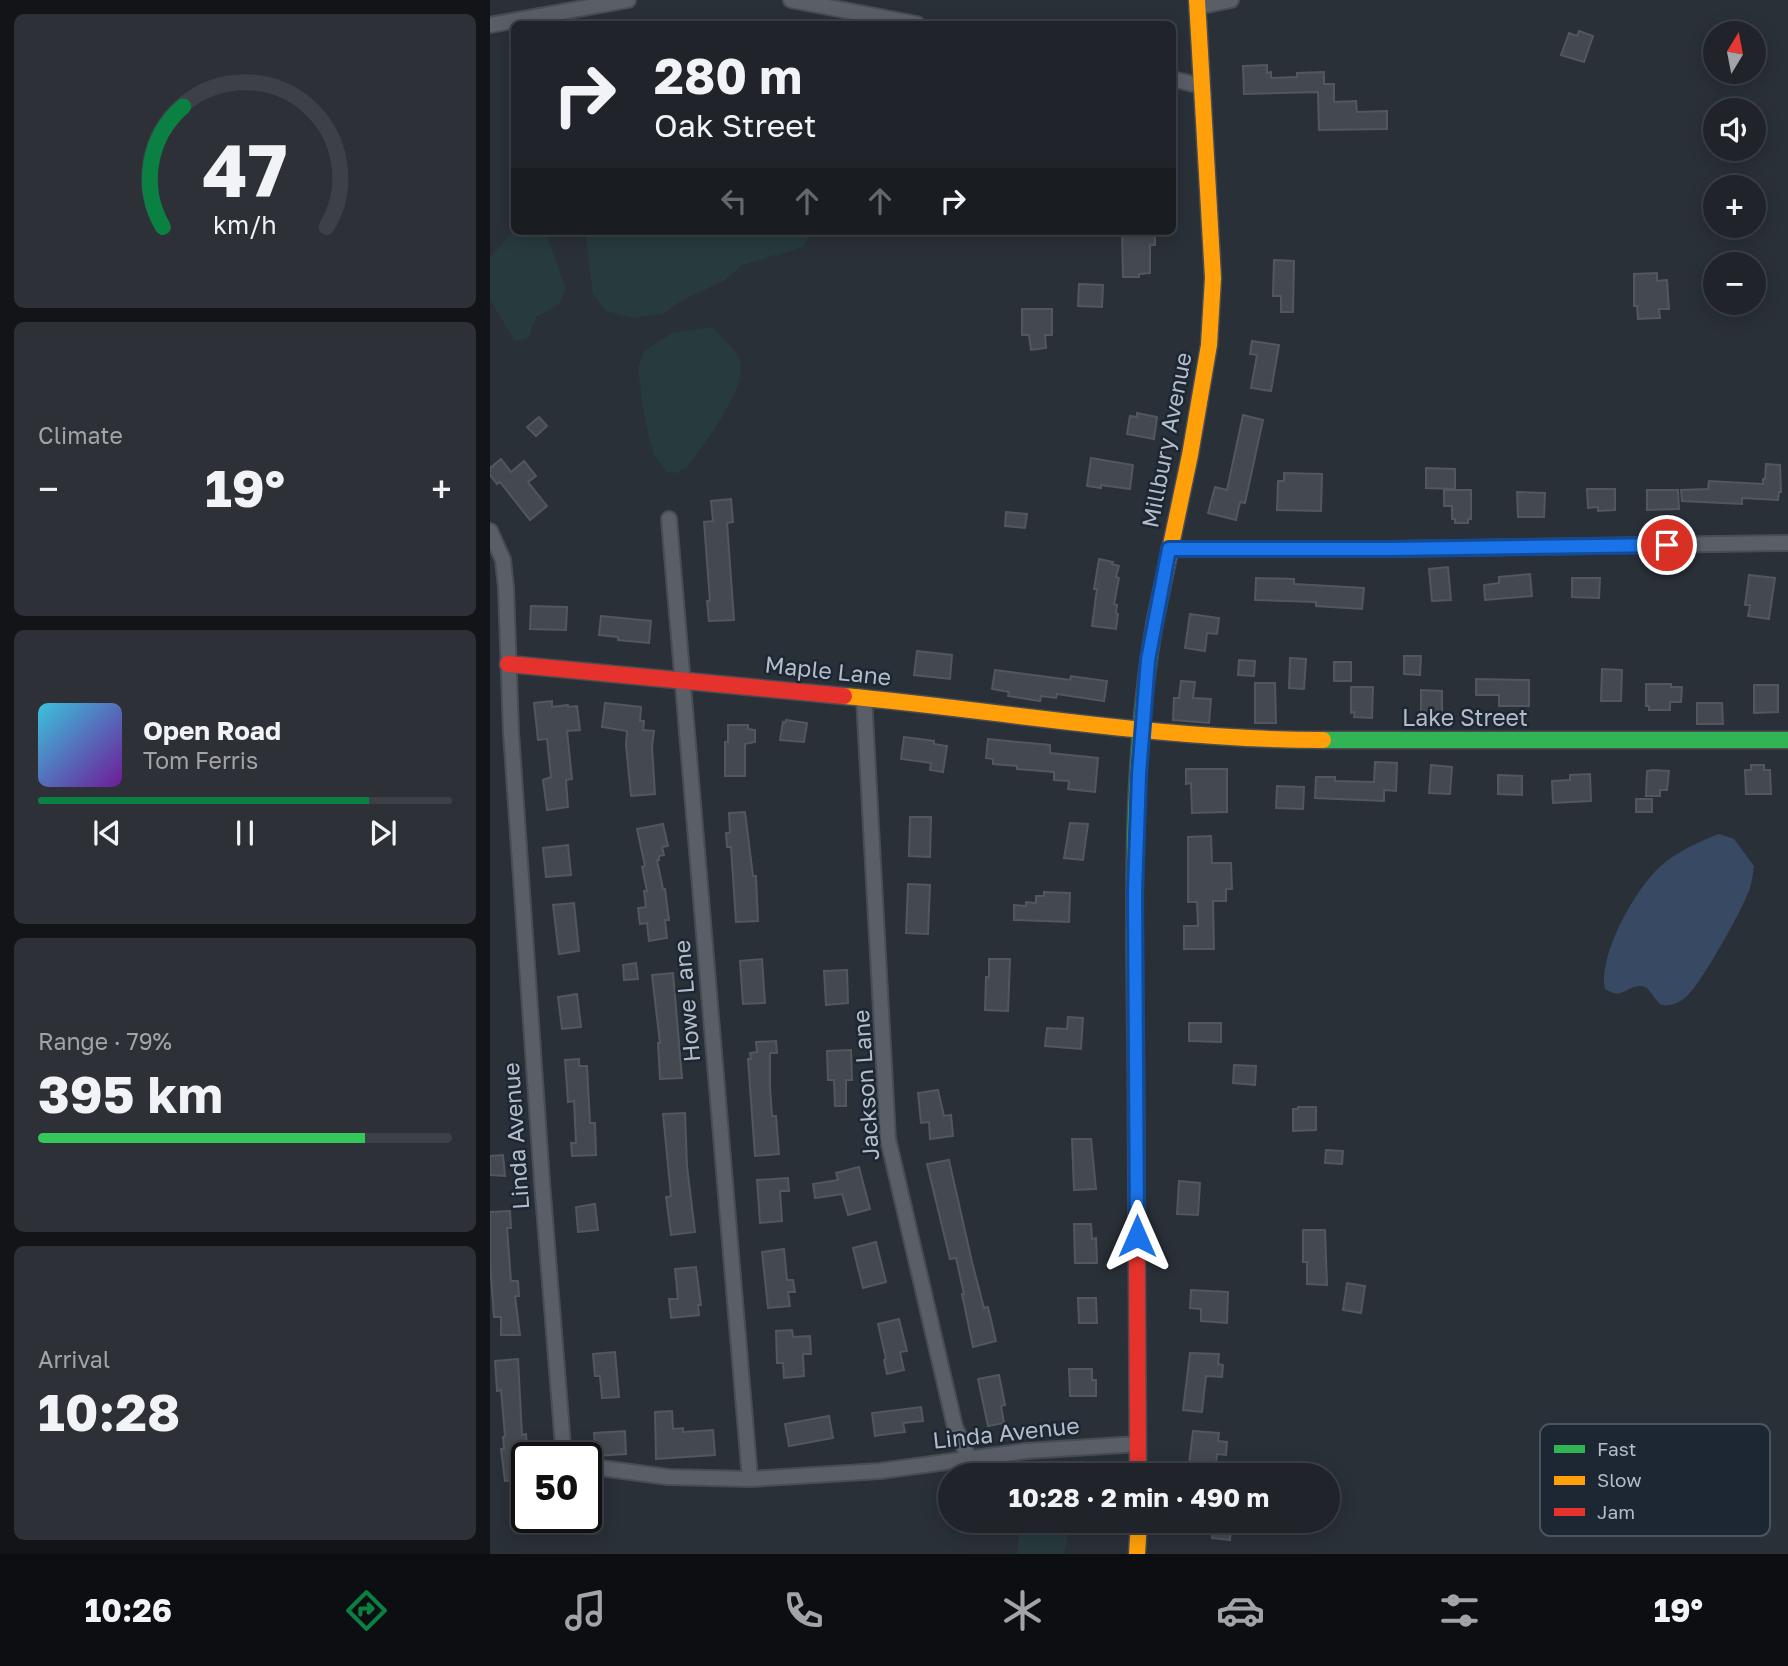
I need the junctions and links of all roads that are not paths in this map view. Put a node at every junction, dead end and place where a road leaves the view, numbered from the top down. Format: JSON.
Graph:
{"nodes":[{"id":1,"x":628,"y":0,"type":"edge"},
{"id":2,"x":792,"y":0,"type":"edge"},
{"id":3,"x":1231,"y":0,"type":"edge"},
{"id":4,"x":1197,"y":4,"type":"edge"},
{"id":5,"x":517,"y":21,"type":"edge"},
{"id":6,"x":901,"y":21,"type":"edge"},
{"id":7,"x":511,"y":22,"type":"edge"},
{"id":8,"x":490,"y":26,"type":"edge"},
{"id":9,"x":1176,"y":80,"type":"edge"},
{"id":10,"x":1202,"y":86,"type":"junction"},
{"id":11,"x":669,"y":519,"type":"dead end"},
{"id":12,"x":490,"y":531,"type":"edge"},
{"id":13,"x":1788,"y":543,"type":"edge"},
{"id":14,"x":1169,"y":549,"type":"junction"},
{"id":15,"x":508,"y":664,"type":"junction"},
{"id":16,"x":682,"y":681,"type":"junction"},
{"id":17,"x":864,"y":698,"type":"junction"},
{"id":18,"x":1142,"y":732,"type":"junction"},
{"id":19,"x":1788,"y":740,"type":"edge"},
{"id":20,"x":563,"y":1442,"type":"edge"},
{"id":21,"x":1138,"y":1444,"type":"junction"},
{"id":22,"x":969,"y":1458,"type":"junction"},
{"id":23,"x":1139,"y":1463,"type":"edge"},
{"id":24,"x":602,"y":1468,"type":"edge"},
{"id":25,"x":750,"y":1479,"type":"junction"},
{"id":26,"x":1138,"y":1533,"type":"edge"},
{"id":27,"x":1137,"y":1554,"type":"edge"}],
"edges":[{"from":1,"to":5,"type":"street"},
{"from":2,"to":6,"type":"street"},
{"from":3,"to":4,"type":"street"},
{"from":4,"to":10,"type":"main road","name":"Millbury Avenue"},
{"from":7,"to":8,"type":"street"},
{"from":9,"to":10,"type":"street"},
{"from":10,"to":14,"type":"main road","name":"Millbury Avenue"},
{"from":11,"to":16,"type":"street","name":"Howe Lane"},
{"from":12,"to":15,"type":"street","name":"Linda Avenue"},
{"from":13,"to":14,"type":"street"},
{"from":14,"to":18,"type":"main road","name":"Millbury Avenue"},
{"from":15,"to":16,"type":"main road","name":"Maple Lane"},
{"from":15,"to":20,"type":"street","name":"Linda Avenue"},
{"from":16,"to":17,"type":"main road","name":"Maple Lane"},
{"from":16,"to":25,"type":"street","name":"Howe Lane"},
{"from":17,"to":18,"type":"main road","name":"Maple Lane"},
{"from":17,"to":22,"type":"street","name":"Jackson Lane"},
{"from":18,"to":19,"type":"main road","name":"Lake Street"},
{"from":18,"to":21,"type":"main road","name":"Millbury Avenue"},
{"from":21,"to":22,"type":"street","name":"Linda Avenue"},
{"from":21,"to":23,"type":"main road","name":"Millbury Avenue"},
{"from":22,"to":25,"type":"street","name":"Linda Avenue"},
{"from":24,"to":25,"type":"street","name":"Linda Avenue"},
{"from":26,"to":27,"type":"main road"}]}
